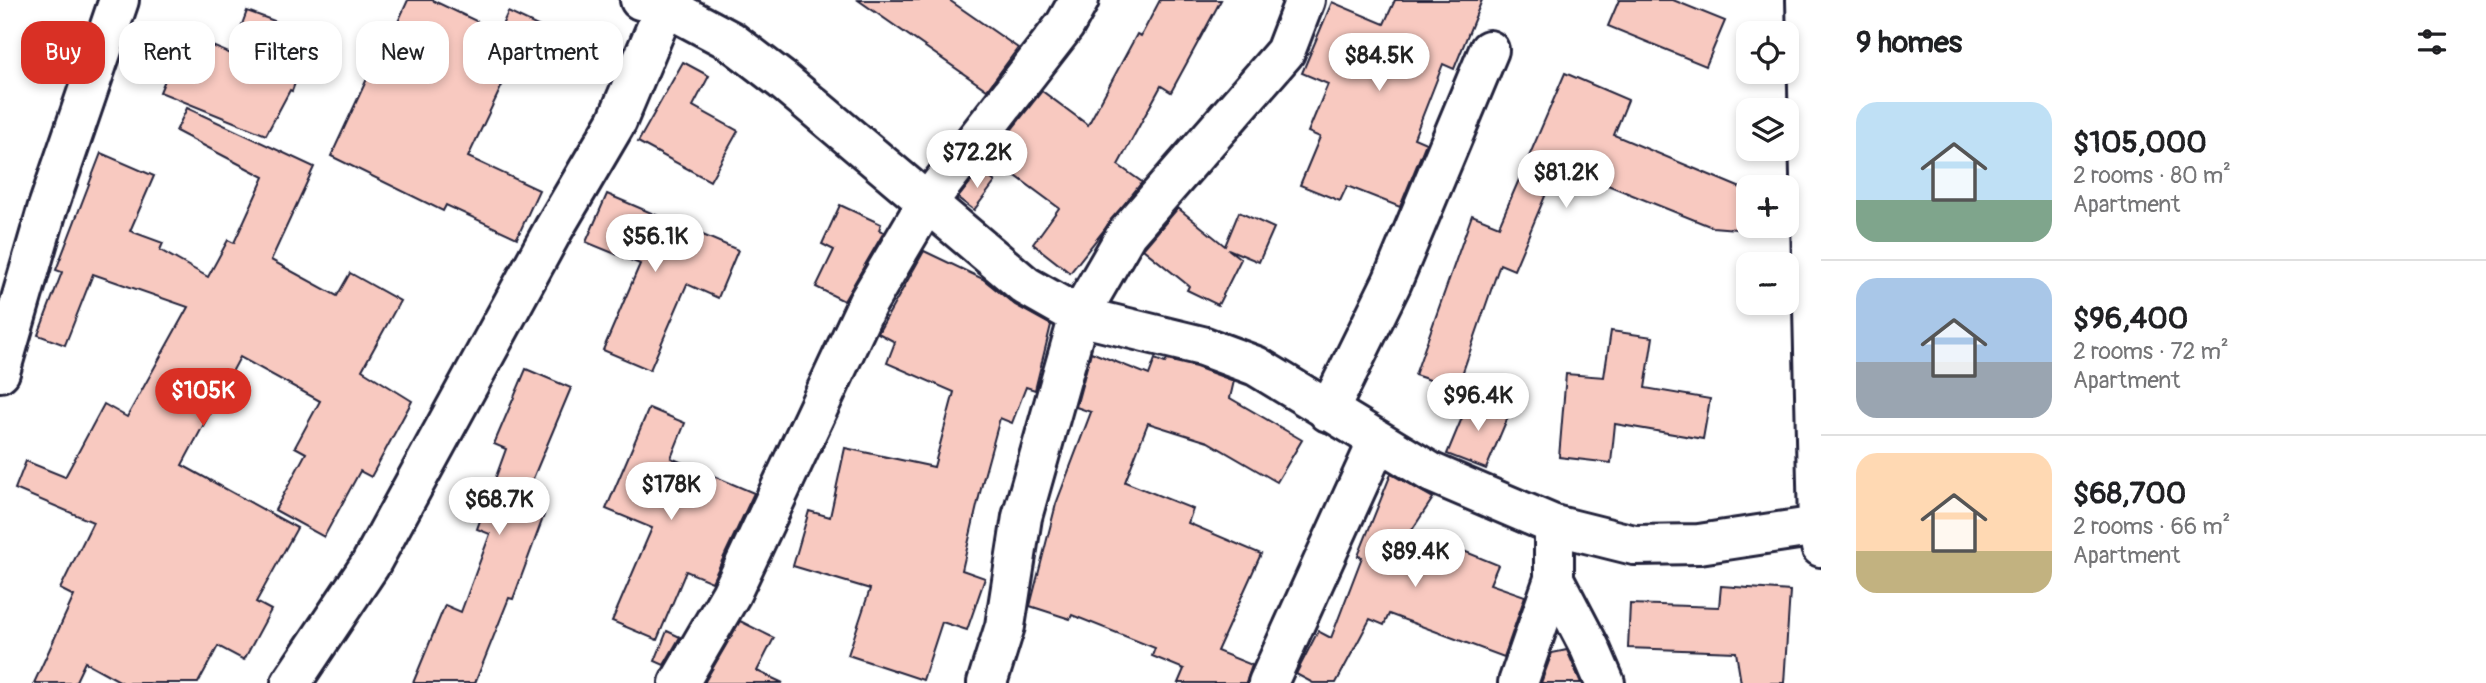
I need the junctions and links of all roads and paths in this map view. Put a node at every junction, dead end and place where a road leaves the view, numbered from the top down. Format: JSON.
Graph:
{"nodes":[{"id":1,"x":119,"y":0,"type":"edge"},
{"id":2,"x":1079,"y":0,"type":"edge"},
{"id":3,"x":1305,"y":0,"type":"edge"},
{"id":4,"x":1806,"y":0,"type":"edge"},
{"id":5,"x":658,"y":2,"type":"edge"},
{"id":6,"x":1489,"y":50,"type":"dead end"},
{"id":7,"x":926,"y":204,"type":"junction"},
{"id":8,"x":1079,"y":316,"type":"junction"},
{"id":9,"x":0,"y":372,"type":"edge"},
{"id":10,"x":1328,"y":412,"type":"junction"},
{"id":11,"x":1378,"y":441,"type":"junction"},
{"id":12,"x":1819,"y":472,"type":"edge"},
{"id":13,"x":1555,"y":525,"type":"junction"},
{"id":14,"x":1819,"y":536,"type":"edge"},
{"id":15,"x":1554,"y":579,"type":"junction"},
{"id":16,"x":291,"y":683,"type":"edge"},
{"id":17,"x":679,"y":683,"type":"edge"},
{"id":18,"x":987,"y":683,"type":"edge"},
{"id":19,"x":1268,"y":683,"type":"edge"},
{"id":20,"x":1518,"y":683,"type":"edge"},
{"id":21,"x":1605,"y":683,"type":"edge"}],
"edges":[{"from":1,"to":9,"type":"street"},
{"from":2,"to":7,"type":"street"},
{"from":3,"to":8,"type":"street"},
{"from":4,"to":12,"type":"street"},
{"from":5,"to":7,"type":"street"},
{"from":5,"to":16,"type":"street"},
{"from":6,"to":10,"type":"street"},
{"from":7,"to":8,"type":"street"},
{"from":7,"to":17,"type":"street"},
{"from":8,"to":10,"type":"street"},
{"from":8,"to":18,"type":"street"},
{"from":10,"to":11,"type":"street"},
{"from":11,"to":13,"type":"street"},
{"from":11,"to":19,"type":"street"},
{"from":12,"to":14,"type":"street"},
{"from":13,"to":14,"type":"street"},
{"from":13,"to":15,"type":"street"},
{"from":15,"to":20,"type":"street"},
{"from":15,"to":21,"type":"street"}]}
